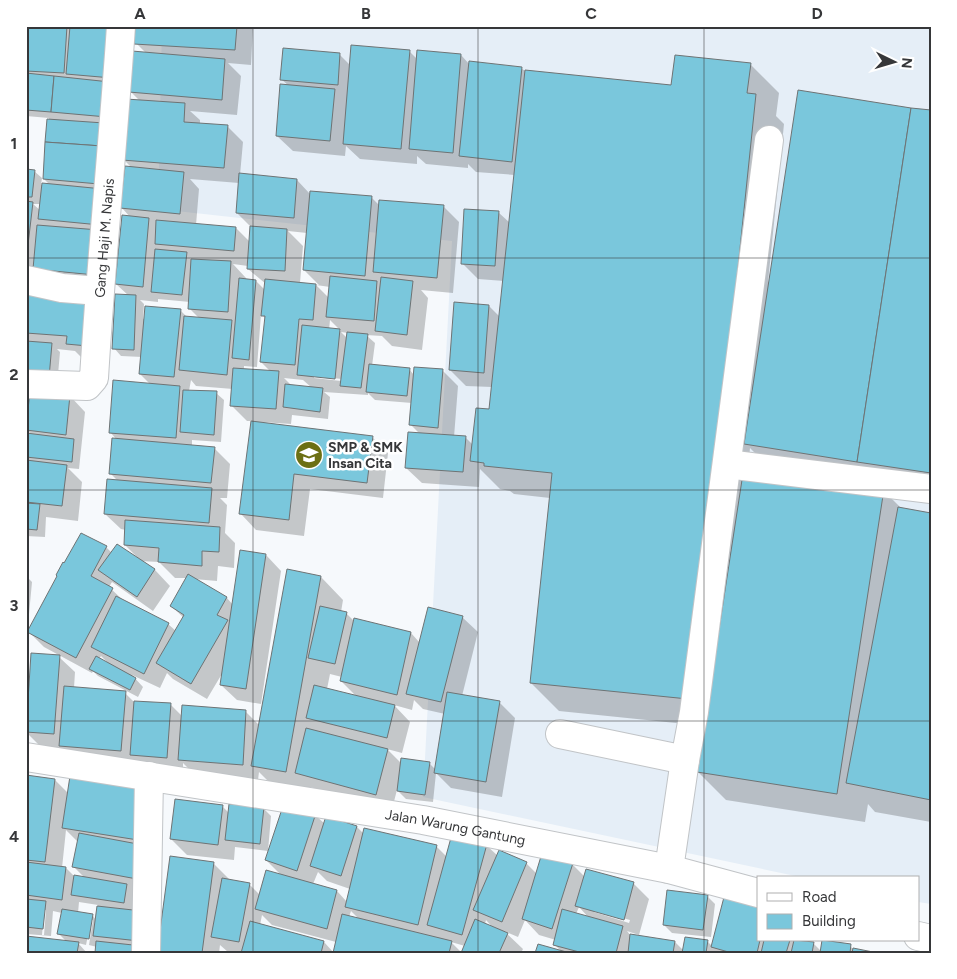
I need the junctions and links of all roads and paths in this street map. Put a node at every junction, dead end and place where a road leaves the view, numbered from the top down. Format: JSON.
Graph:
{"nodes":[{"id":1,"x":121,"y":26,"type":"edge"},
{"id":2,"x":769,"y":140,"type":"dead end"},
{"id":3,"x":26,"y":280,"type":"edge"},
{"id":4,"x":99,"y":291,"type":"junction"},
{"id":5,"x":26,"y":384,"type":"edge"},
{"id":6,"x":727,"y":464,"type":"junction"},
{"id":7,"x":931,"y":489,"type":"edge"},
{"id":8,"x":560,"y":734,"type":"dead end"},
{"id":9,"x":26,"y":757,"type":"edge"},
{"id":10,"x":685,"y":760,"type":"junction"},
{"id":11,"x":149,"y":776,"type":"junction"},
{"id":12,"x":669,"y":869,"type":"junction"},
{"id":13,"x":757,"y":893,"type":"edge"},
{"id":14,"x":146,"y":953,"type":"edge"}],
"edges":[{"from":1,"to":4,"type":"street","name":"Gang Haji M. Napis"},
{"from":2,"to":6,"type":"street"},
{"from":3,"to":4,"type":"street"},
{"from":4,"to":5,"type":"street","name":"Gang Haji M. Napis"},
{"from":6,"to":7,"type":"street"},
{"from":6,"to":10,"type":"street"},
{"from":8,"to":10,"type":"street"},
{"from":9,"to":11,"type":"street","name":"Jalan Warung Gantung"},
{"from":10,"to":12,"type":"street"},
{"from":11,"to":12,"type":"street","name":"Jalan Warung Gantung"},
{"from":11,"to":14,"type":"street"},
{"from":12,"to":13,"type":"street","name":"Jalan Warung Gantung"}]}
